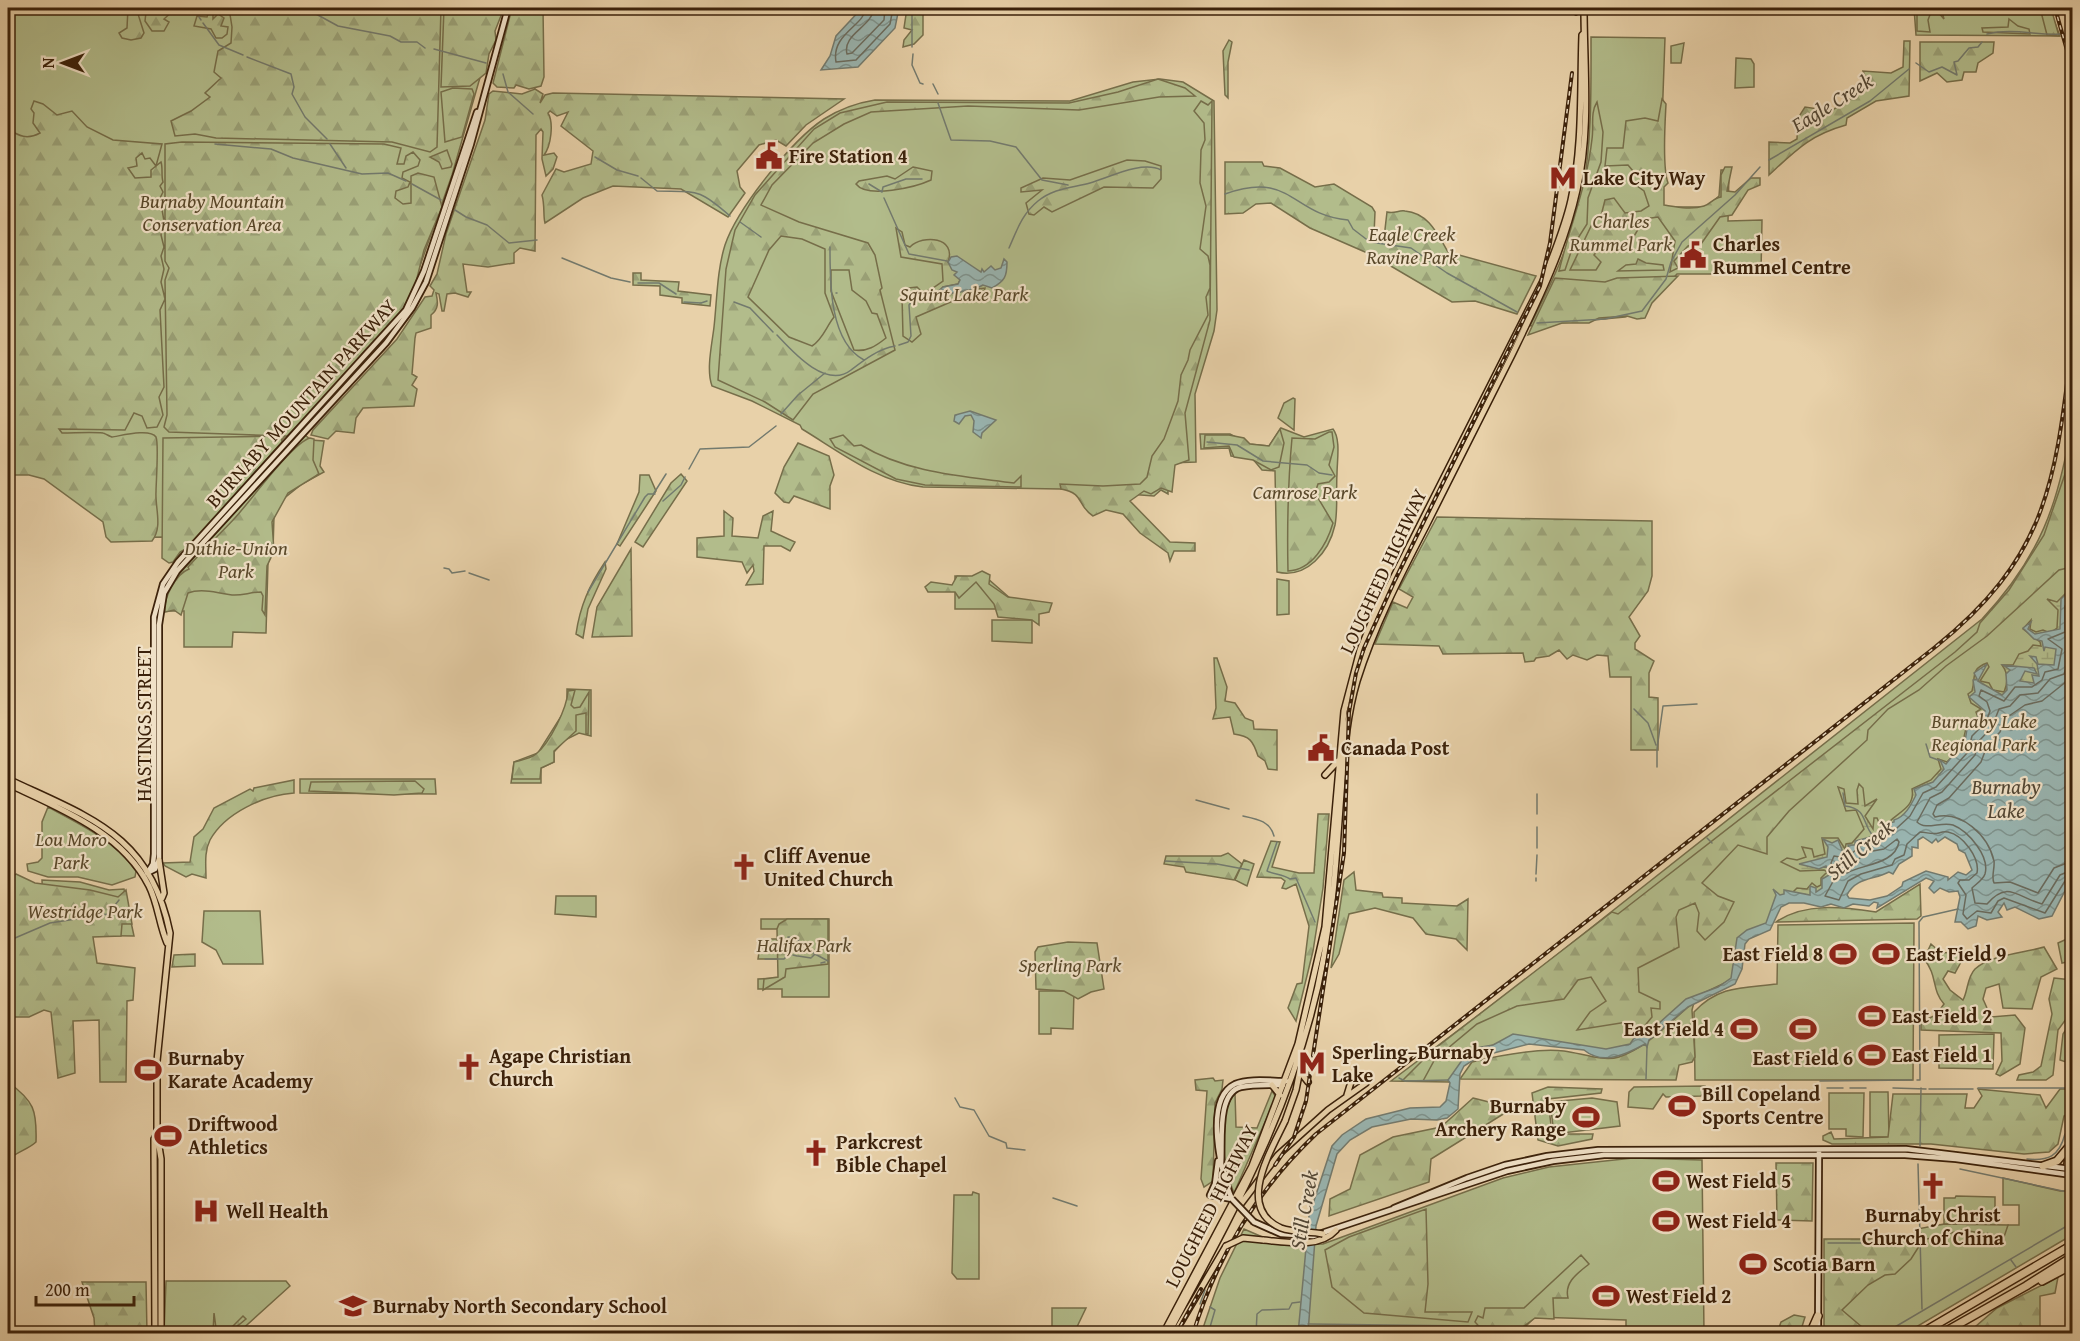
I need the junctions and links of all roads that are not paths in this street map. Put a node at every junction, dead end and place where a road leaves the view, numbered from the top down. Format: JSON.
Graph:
{"nodes":[{"id":1,"x":508,"y":8,"type":"edge"},
{"id":2,"x":1584,"y":8,"type":"edge"},
{"id":3,"x":1584,"y":33,"type":"junction"},
{"id":4,"x":1581,"y":74,"type":"junction"},
{"id":5,"x":1574,"y":129,"type":"dead end"},
{"id":6,"x":173,"y":571,"type":"junction"},
{"id":7,"x":157,"y":600,"type":"joint"},
{"id":8,"x":1338,"y":761,"type":"junction"},
{"id":9,"x":1325,"y":775,"type":"dead end"},
{"id":10,"x":8,"y":779,"type":"edge"},
{"id":11,"x":8,"y":784,"type":"edge"},
{"id":12,"x":159,"y":860,"type":"junction"},
{"id":13,"x":146,"y":874,"type":"junction"},
{"id":14,"x":162,"y":898,"type":"junction"},
{"id":15,"x":167,"y":945,"type":"junction"},
{"id":16,"x":1303,"y":1048,"type":"junction"},
{"id":17,"x":1301,"y":1071,"type":"junction"},
{"id":18,"x":1367,"y":1078,"type":"dead end"},
{"id":19,"x":1308,"y":1082,"type":"dead end"},
{"id":20,"x":1288,"y":1083,"type":"junction"},
{"id":21,"x":1351,"y":1083,"type":"dead end"},
{"id":22,"x":1272,"y":1085,"type":"junction"},
{"id":23,"x":1232,"y":1089,"type":"junction"},
{"id":24,"x":1347,"y":1095,"type":"junction"},
{"id":25,"x":1280,"y":1097,"type":"junction"},
{"id":26,"x":157,"y":1134,"type":"junction"},
{"id":27,"x":2073,"y":1137,"type":"edge"},
{"id":28,"x":2069,"y":1146,"type":"junction"},
{"id":29,"x":1819,"y":1152,"type":"junction"},
{"id":30,"x":1923,"y":1153,"type":"junction"},
{"id":31,"x":1218,"y":1158,"type":"junction"},
{"id":32,"x":1221,"y":1166,"type":"junction"},
{"id":33,"x":2043,"y":1166,"type":"junction"},
{"id":34,"x":2071,"y":1172,"type":"edge"},
{"id":35,"x":1230,"y":1198,"type":"junction"},
{"id":36,"x":1229,"y":1221,"type":"junction"},
{"id":37,"x":1336,"y":1230,"type":"junction"},
{"id":38,"x":1323,"y":1234,"type":"junction"},
{"id":39,"x":2073,"y":1245,"type":"edge"},
{"id":40,"x":2073,"y":1257,"type":"edge"},
{"id":41,"x":2073,"y":1265,"type":"edge"},
{"id":42,"x":2026,"y":1287,"type":"junction"},
{"id":43,"x":1818,"y":1316,"type":"junction"},
{"id":44,"x":155,"y":1334,"type":"edge"},
{"id":45,"x":161,"y":1334,"type":"edge"},
{"id":46,"x":1163,"y":1334,"type":"edge"},
{"id":47,"x":1168,"y":1334,"type":"edge"},
{"id":48,"x":1174,"y":1334,"type":"edge"},
{"id":49,"x":1810,"y":1334,"type":"edge"},
{"id":50,"x":1818,"y":1334,"type":"edge"},
{"id":51,"x":1920,"y":1334,"type":"edge"},
{"id":52,"x":1941,"y":1334,"type":"edge"}],
"edges":[{"from":1,"to":6,"type":"main road","name":"BURNABY MOUNTAIN PARKWAY"},
{"from":2,"to":3,"type":"main road","name":"LOUGHEED HIGHWAY"},
{"from":3,"to":4,"type":"main road","name":"LOUGHEED HIGHWAY"},
{"from":3,"to":16,"type":"main road","name":"LOUGHEED HIGHWAY"},
{"from":4,"to":5,"type":"main road"},
{"from":4,"to":8,"type":"main road","name":"LOUGHEED HIGHWAY"},
{"from":6,"to":7,"type":"main road","name":"BURNABY MOUNTAIN PARKWAY"},
{"from":6,"to":12,"type":"main road","name":"HASTINGS STREET"},
{"from":7,"to":13,"type":"main road","name":"HASTINGS STREET"},
{"from":8,"to":9,"type":"main road"},
{"from":8,"to":20,"type":"main road","name":"LOUGHEED HIGHWAY"},
{"from":10,"to":13,"type":"main road"},
{"from":11,"to":13,"type":"main road"},
{"from":12,"to":13,"type":"main road"},
{"from":12,"to":14,"type":"main road"},
{"from":13,"to":14,"type":"main road"},
{"from":13,"to":15,"type":"main road"},
{"from":14,"to":15,"type":"main road"},
{"from":15,"to":26,"type":"main road"},
{"from":16,"to":17,"type":"main road"},
{"from":16,"to":20,"type":"main road","name":"LOUGHEED HIGHWAY"},
{"from":17,"to":19,"type":"main road"},
{"from":17,"to":38,"type":"main road","bridge":true},
{"from":18,"to":24,"type":"main road"},
{"from":20,"to":22,"type":"main road"},
{"from":20,"to":23,"type":"main road"},
{"from":20,"to":25,"type":"main road","name":"LOUGHEED HIGHWAY"},
{"from":20,"to":36,"type":"main road","name":"LOUGHEED HIGHWAY"},
{"from":21,"to":24,"type":"main road"},
{"from":22,"to":23,"type":"main road"},
{"from":22,"to":25,"type":"main road"},
{"from":23,"to":31,"type":"main road"},
{"from":23,"to":32,"type":"main road"},
{"from":24,"to":36,"type":"main road"},
{"from":25,"to":46,"type":"main road","name":"LOUGHEED HIGHWAY"},
{"from":26,"to":44,"type":"main road"},
{"from":26,"to":45,"type":"main road"},
{"from":27,"to":28,"type":"highway"},
{"from":28,"to":33,"type":"highway"},
{"from":28,"to":34,"type":"highway"},
{"from":29,"to":30,"type":"main road"},
{"from":29,"to":37,"type":"main road"},
{"from":29,"to":43,"type":"main road"},
{"from":30,"to":33,"type":"main road"},
{"from":30,"to":34,"type":"main road"},
{"from":31,"to":32,"type":"main road"},
{"from":31,"to":35,"type":"main road"},
{"from":32,"to":35,"type":"main road"},
{"from":33,"to":34,"type":"main road"},
{"from":35,"to":38,"type":"main road","bridge":true},
{"from":36,"to":47,"type":"main road","name":"LOUGHEED HIGHWAY"},
{"from":37,"to":38,"type":"main road"},
{"from":37,"to":48,"type":"main road","bridge":true},
{"from":39,"to":51,"type":"highway"},
{"from":40,"to":42,"type":"highway"},
{"from":41,"to":42,"type":"highway"},
{"from":42,"to":52,"type":"highway"},
{"from":43,"to":49,"type":"highway"},
{"from":43,"to":50,"type":"main road"}]}
